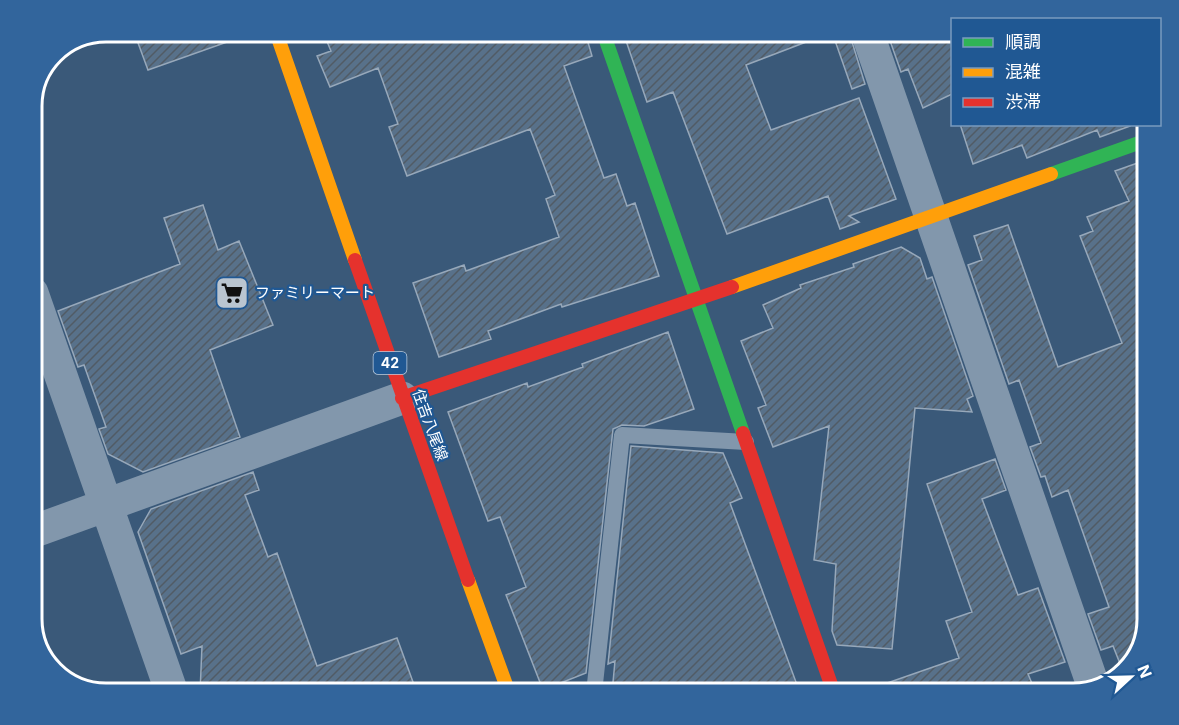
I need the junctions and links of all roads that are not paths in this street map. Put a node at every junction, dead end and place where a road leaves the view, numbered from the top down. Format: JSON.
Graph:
{"nodes":[{"id":1,"x":279,"y":42,"type":"edge"},
{"id":2,"x":606,"y":42,"type":"edge"},
{"id":3,"x":871,"y":42,"type":"edge"},
{"id":4,"x":1137,"y":144,"type":"edge"},
{"id":5,"x":933,"y":218,"type":"junction"},
{"id":6,"x":696,"y":300,"type":"junction"},
{"id":7,"x":42,"y":320,"type":"edge"},
{"id":8,"x":402,"y":398,"type":"junction"},
{"id":9,"x":746,"y":442,"type":"junction"},
{"id":10,"x":107,"y":505,"type":"junction"},
{"id":11,"x":42,"y":528,"type":"edge"},
{"id":12,"x":1091,"y":680,"type":"edge"},
{"id":13,"x":169,"y":683,"type":"edge"},
{"id":14,"x":506,"y":683,"type":"edge"},
{"id":15,"x":595,"y":683,"type":"edge"},
{"id":16,"x":830,"y":683,"type":"edge"}],
"edges":[{"from":1,"to":8,"type":"street","name":"住吉八尾線","number":"42"},
{"from":2,"to":6,"type":"street"},
{"from":3,"to":5,"type":"street"},
{"from":4,"to":5,"type":"street"},
{"from":5,"to":6,"type":"street"},
{"from":5,"to":12,"type":"street"},
{"from":6,"to":8,"type":"street"},
{"from":6,"to":9,"type":"street"},
{"from":7,"to":10,"type":"street"},
{"from":8,"to":10,"type":"street"},
{"from":8,"to":14,"type":"street","name":"住吉八尾線","number":"42"},
{"from":9,"to":15,"type":"lane"},
{"from":9,"to":16,"type":"street"},
{"from":10,"to":11,"type":"street"},
{"from":10,"to":13,"type":"street"}]}
